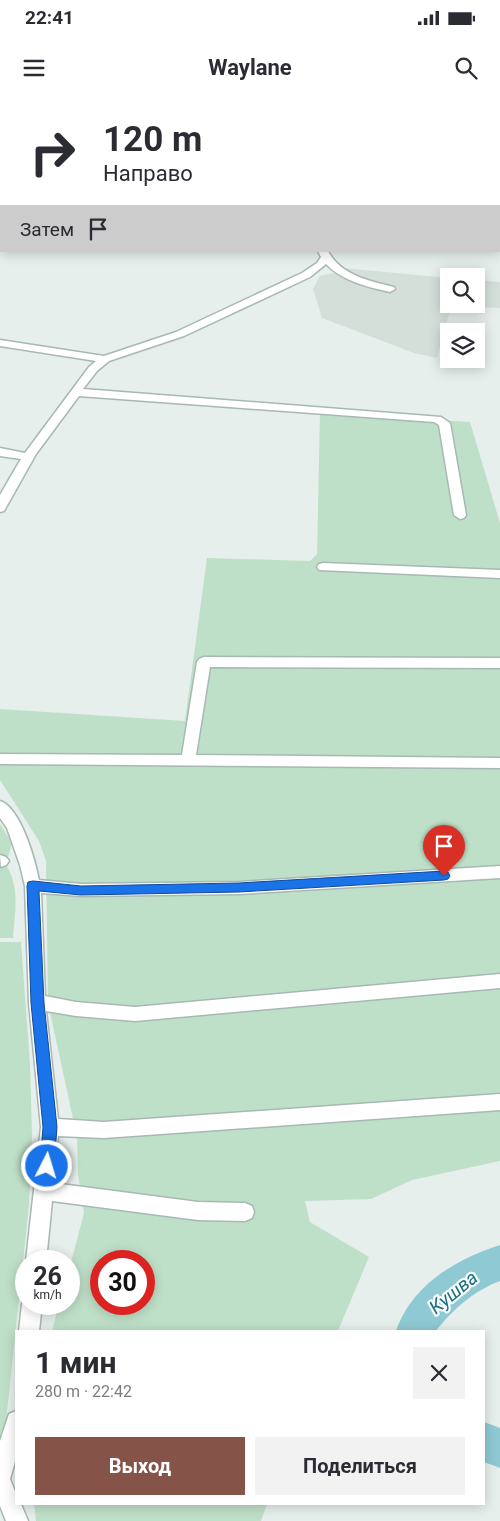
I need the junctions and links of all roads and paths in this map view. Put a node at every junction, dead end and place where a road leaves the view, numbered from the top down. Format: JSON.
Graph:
{"nodes":[{"id":1,"x":325,"y":254,"type":"edge"},
{"id":2,"x":390,"y":289,"type":"dead end"},
{"id":3,"x":0,"y":343,"type":"edge"},
{"id":4,"x":105,"y":360,"type":"junction"},
{"id":5,"x":76,"y":392,"type":"junction"},
{"id":6,"x":0,"y":452,"type":"edge"},
{"id":7,"x":28,"y":457,"type":"junction"},
{"id":8,"x":0,"y":508,"type":"edge"},
{"id":9,"x":460,"y":514,"type":"dead end"},
{"id":10,"x":323,"y":567,"type":"dead end"},
{"id":11,"x":500,"y":574,"type":"edge"},
{"id":12,"x":500,"y":663,"type":"edge"},
{"id":13,"x":0,"y":759,"type":"edge"},
{"id":14,"x":188,"y":761,"type":"junction"},
{"id":15,"x":500,"y":763,"type":"edge"},
{"id":16,"x":0,"y":807,"type":"edge"},
{"id":17,"x":500,"y":872,"type":"edge"},
{"id":18,"x":33,"y":886,"type":"junction"},
{"id":19,"x":500,"y":981,"type":"edge"},
{"id":20,"x":37,"y":1003,"type":"junction"},
{"id":21,"x":500,"y":1102,"type":"edge"},
{"id":22,"x":50,"y":1127,"type":"junction"},
{"id":23,"x":44,"y":1191,"type":"junction"},
{"id":24,"x":245,"y":1212,"type":"dead end"},
{"id":25,"x":37,"y":1250,"type":"edge"},
{"id":26,"x":31,"y":1315,"type":"edge"},
{"id":27,"x":29,"y":1330,"type":"edge"},
{"id":28,"x":15,"y":1425,"type":"edge"},
{"id":29,"x":0,"y":1479,"type":"edge"},
{"id":30,"x":17,"y":1521,"type":"edge"}],
"edges":[{"from":1,"to":2,"type":"street"},
{"from":1,"to":4,"type":"street"},
{"from":3,"to":4,"type":"street"},
{"from":4,"to":5,"type":"street"},
{"from":5,"to":7,"type":"street"},
{"from":5,"to":9,"type":"street"},
{"from":6,"to":7,"type":"street"},
{"from":7,"to":8,"type":"street"},
{"from":10,"to":11,"type":"street"},
{"from":12,"to":14,"type":"street"},
{"from":13,"to":14,"type":"street"},
{"from":14,"to":15,"type":"street"},
{"from":16,"to":18,"type":"street"},
{"from":17,"to":18,"type":"street"},
{"from":18,"to":20,"type":"street"},
{"from":19,"to":20,"type":"street"},
{"from":20,"to":22,"type":"street"},
{"from":21,"to":22,"type":"street"},
{"from":22,"to":23,"type":"street"},
{"from":23,"to":24,"type":"street"},
{"from":23,"to":25,"type":"street"},
{"from":26,"to":27,"type":"street"},
{"from":28,"to":29,"type":"street"},
{"from":29,"to":30,"type":"street"}]}
